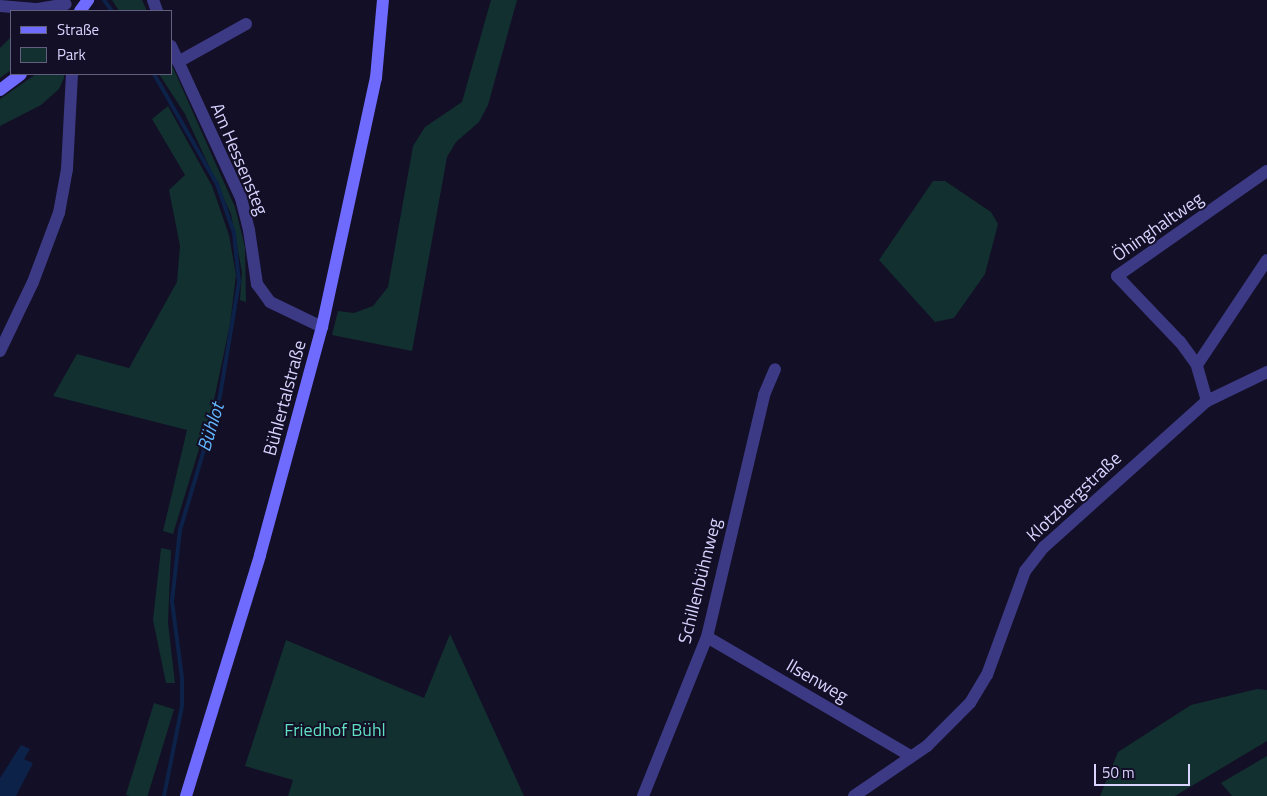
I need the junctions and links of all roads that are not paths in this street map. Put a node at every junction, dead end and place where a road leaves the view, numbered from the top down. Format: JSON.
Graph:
{"nodes":[{"id":1,"x":383,"y":0,"type":"edge"},
{"id":2,"x":66,"y":5,"type":"edge"},
{"id":3,"x":0,"y":6,"type":"edge"},
{"id":4,"x":246,"y":24,"type":"dead end"},
{"id":5,"x":172,"y":48,"type":"edge"},
{"id":6,"x":178,"y":62,"type":"junction"},
{"id":7,"x":20,"y":75,"type":"edge"},
{"id":8,"x":72,"y":75,"type":"edge"},
{"id":9,"x":0,"y":90,"type":"edge"},
{"id":10,"x":1267,"y":172,"type":"edge"},
{"id":11,"x":1267,"y":260,"type":"edge"},
{"id":12,"x":322,"y":327,"type":"junction"},
{"id":13,"x":0,"y":351,"type":"edge"},
{"id":14,"x":1197,"y":365,"type":"junction"},
{"id":15,"x":775,"y":369,"type":"dead end"},
{"id":16,"x":1267,"y":372,"type":"edge"},
{"id":17,"x":1207,"y":400,"type":"junction"},
{"id":18,"x":707,"y":637,"type":"junction"},
{"id":19,"x":909,"y":755,"type":"junction"},
{"id":20,"x":186,"y":796,"type":"edge"},
{"id":21,"x":644,"y":796,"type":"edge"},
{"id":22,"x":854,"y":796,"type":"edge"}],
"edges":[{"from":1,"to":12,"type":"street","name":"Bühlertalstraße"},
{"from":2,"to":3,"type":"street"},
{"from":4,"to":6,"type":"street"},
{"from":5,"to":6,"type":"street","name":"Am Hessensteg"},
{"from":6,"to":12,"type":"street","name":"Am Hessensteg"},
{"from":7,"to":9,"type":"street"},
{"from":8,"to":13,"type":"street"},
{"from":10,"to":14,"type":"street","name":"Öhinghaltweg"},
{"from":11,"to":14,"type":"street"},
{"from":12,"to":20,"type":"street","name":"Bühlertalstraße"},
{"from":14,"to":17,"type":"street","name":"Öhinghaltweg"},
{"from":15,"to":18,"type":"street","name":"Schillenbühnweg"},
{"from":16,"to":17,"type":"street","name":"Klotzbergstraße"},
{"from":17,"to":19,"type":"street","name":"Klotzbergstraße"},
{"from":18,"to":19,"type":"street","name":"Ilsenweg"},
{"from":18,"to":21,"type":"street","name":"Schillenbühnweg"},
{"from":19,"to":22,"type":"street","name":"Klotzbergstraße"}]}
